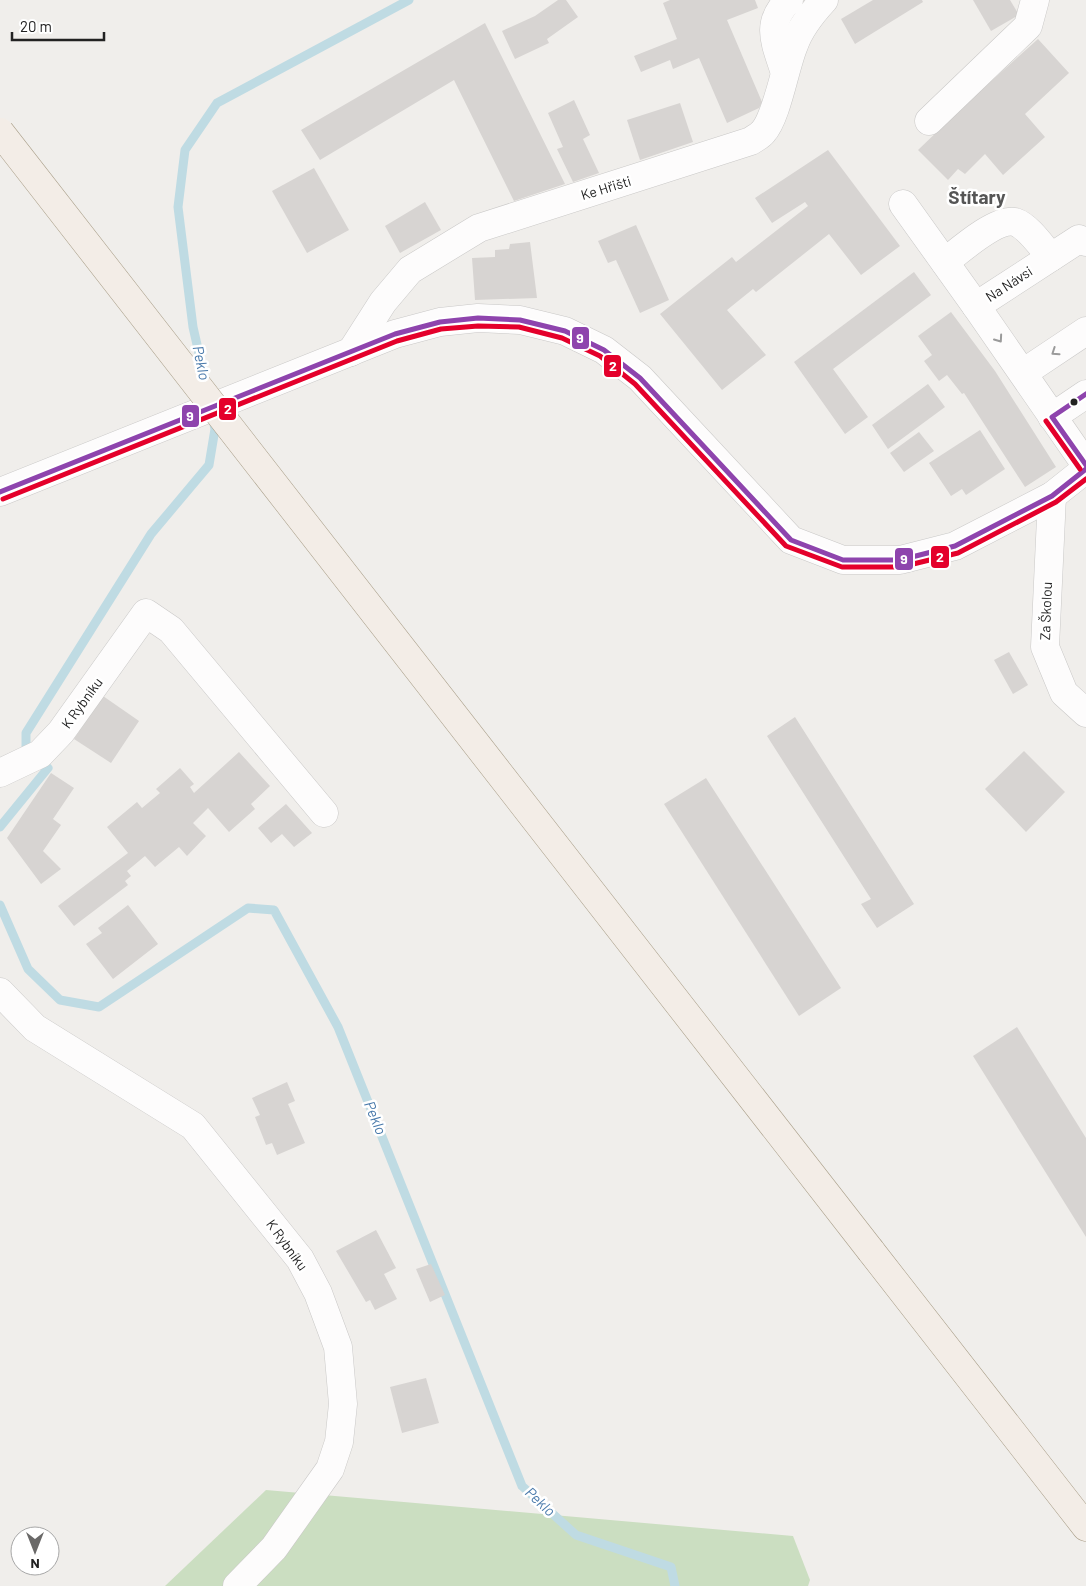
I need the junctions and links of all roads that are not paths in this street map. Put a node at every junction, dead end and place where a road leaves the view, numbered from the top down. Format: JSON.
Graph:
{"nodes":[{"id":1,"x":789,"y":0,"type":"edge"},
{"id":2,"x":824,"y":0,"type":"edge"},
{"id":3,"x":1035,"y":0,"type":"edge"},
{"id":4,"x":784,"y":70,"type":"junction"},
{"id":5,"x":929,"y":122,"type":"dead end"},
{"id":6,"x":0,"y":132,"type":"edge"},
{"id":7,"x":903,"y":204,"type":"dead end"},
{"id":8,"x":1086,"y":242,"type":"edge"},
{"id":9,"x":1051,"y":257,"type":"junction"},
{"id":10,"x":945,"y":262,"type":"junction"},
{"id":11,"x":976,"y":306,"type":"junction"},
{"id":12,"x":1086,"y":331,"type":"edge"},
{"id":13,"x":351,"y":352,"type":"junction"},
{"id":14,"x":1023,"y":373,"type":"junction"},
{"id":15,"x":1086,"y":394,"type":"edge"},
{"id":16,"x":1052,"y":417,"type":"junction"},
{"id":17,"x":1086,"y":467,"type":"edge"},
{"id":18,"x":0,"y":492,"type":"edge"},
{"id":19,"x":1052,"y":496,"type":"junction"},
{"id":20,"x":1086,"y":713,"type":"edge"},
{"id":21,"x":0,"y":773,"type":"edge"},
{"id":22,"x":324,"y":813,"type":"dead end"},
{"id":23,"x":0,"y":992,"type":"edge"},
{"id":24,"x":1086,"y":1527,"type":"edge"},
{"id":25,"x":237,"y":1586,"type":"edge"}],
"edges":[{"from":1,"to":4,"type":"street"},
{"from":2,"to":4,"type":"street","name":"Ke Hřišti"},
{"from":3,"to":5,"type":"street"},
{"from":4,"to":13,"type":"street","name":"Ke Hřišti"},
{"from":6,"to":24,"type":"main road","bridge":true},
{"from":7,"to":10,"type":"street"},
{"from":8,"to":9,"type":"street","name":"Na Návsi"},
{"from":9,"to":10,"type":"street"},
{"from":9,"to":11,"type":"street","name":"Na Návsi"},
{"from":10,"to":11,"type":"street"},
{"from":11,"to":14,"type":"street","name":"Na Návsi","one_way":true},
{"from":12,"to":14,"type":"street","one_way":true},
{"from":13,"to":18,"type":"street"},
{"from":13,"to":19,"type":"street"},
{"from":14,"to":16,"type":"street","name":"Na Návsi"},
{"from":15,"to":16,"type":"street"},
{"from":16,"to":17,"type":"street","name":"Na Návsi"},
{"from":17,"to":19,"type":"street"},
{"from":19,"to":20,"type":"street","name":"Za Školou"},
{"from":21,"to":22,"type":"street","name":"K Rybníku"},
{"from":23,"to":25,"type":"street","name":"K Rybníku"}]}
